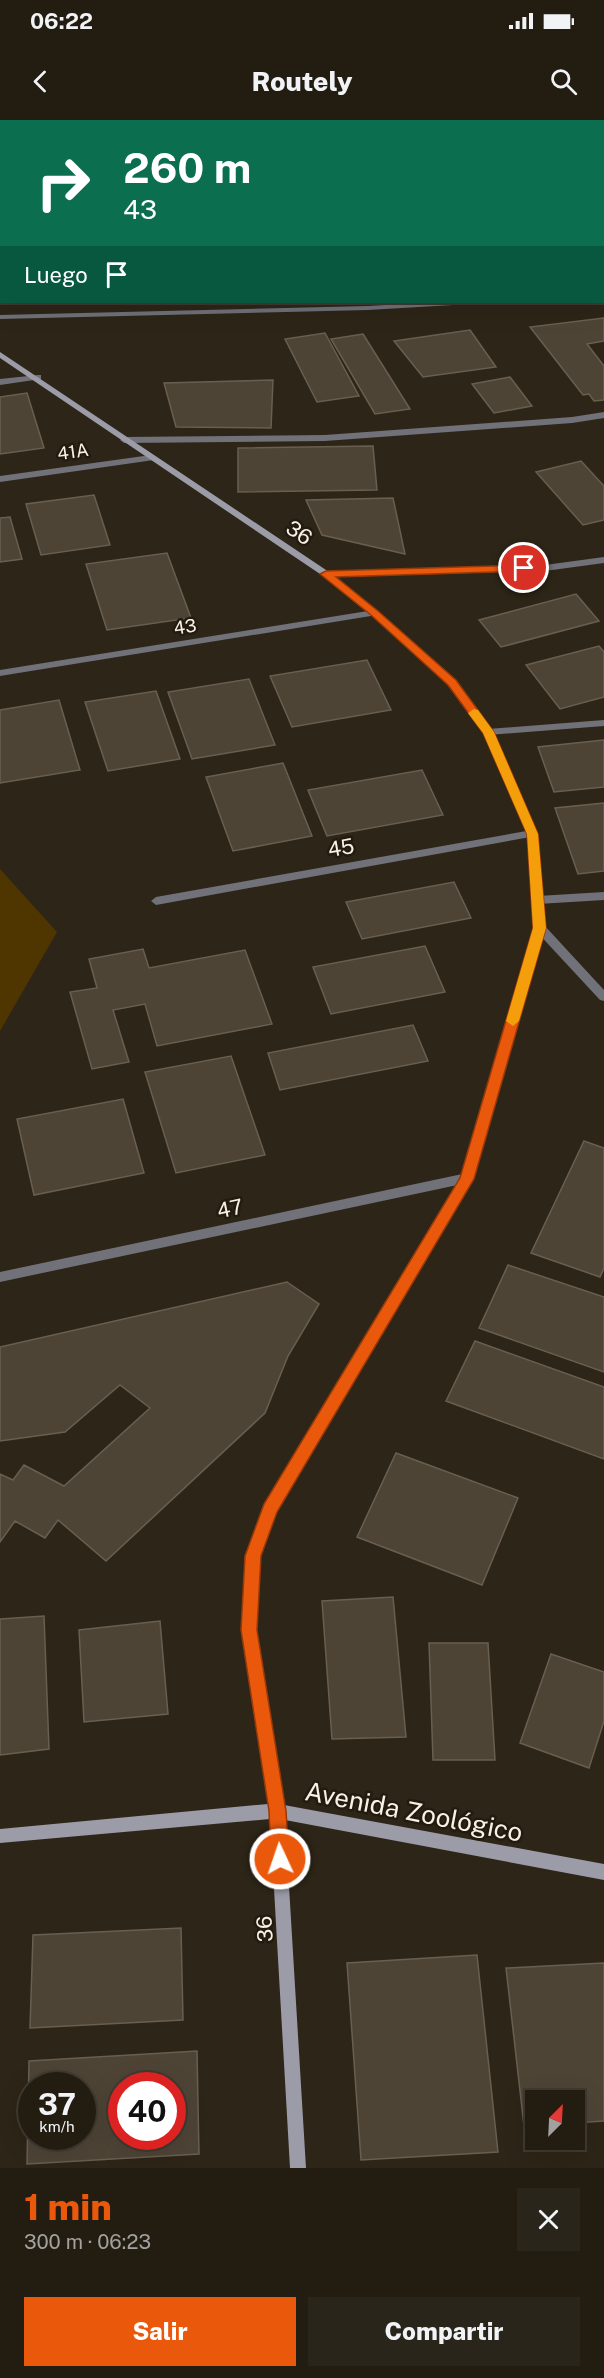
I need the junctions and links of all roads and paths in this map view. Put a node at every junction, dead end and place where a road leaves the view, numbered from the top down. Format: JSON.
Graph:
{"nodes":[{"id":1,"x":453,"y":303,"type":"edge"},
{"id":2,"x":0,"y":316,"type":"edge"},
{"id":3,"x":0,"y":354,"type":"edge"},
{"id":4,"x":38,"y":377,"type":"junction"},
{"id":5,"x":0,"y":382,"type":"edge"},
{"id":6,"x":604,"y":415,"type":"edge"},
{"id":7,"x":124,"y":440,"type":"junction"},
{"id":8,"x":151,"y":458,"type":"junction"},
{"id":9,"x":0,"y":479,"type":"edge"},
{"id":10,"x":604,"y":560,"type":"edge"},
{"id":11,"x":326,"y":574,"type":"junction"},
{"id":12,"x":374,"y":613,"type":"junction"},
{"id":13,"x":0,"y":673,"type":"edge"},
{"id":14,"x":604,"y":723,"type":"edge"},
{"id":15,"x":488,"y":732,"type":"junction"},
{"id":16,"x":532,"y":834,"type":"junction"},
{"id":17,"x":604,"y":896,"type":"edge"},
{"id":18,"x":538,"y":900,"type":"junction"},
{"id":19,"x":156,"y":901,"type":"dead end"},
{"id":20,"x":540,"y":928,"type":"junction"},
{"id":21,"x":604,"y":997,"type":"edge"},
{"id":22,"x":467,"y":1179,"type":"junction"},
{"id":23,"x":0,"y":1277,"type":"edge"},
{"id":24,"x":277,"y":1811,"type":"junction"},
{"id":25,"x":0,"y":1836,"type":"edge"},
{"id":26,"x":604,"y":1872,"type":"edge"},
{"id":27,"x":298,"y":2168,"type":"edge"}],
"edges":[{"from":1,"to":2,"type":"street"},
{"from":3,"to":4,"type":"street","name":"36"},
{"from":4,"to":5,"type":"street"},
{"from":4,"to":7,"type":"street","name":"36"},
{"from":6,"to":7,"type":"street"},
{"from":7,"to":8,"type":"street","name":"36"},
{"from":8,"to":9,"type":"street","name":"41A"},
{"from":8,"to":11,"type":"street","name":"36"},
{"from":10,"to":11,"type":"street"},
{"from":11,"to":12,"type":"street","name":"36"},
{"from":12,"to":13,"type":"street","name":"43"},
{"from":12,"to":15,"type":"street","name":"36"},
{"from":14,"to":15,"type":"street"},
{"from":15,"to":16,"type":"street","name":"36"},
{"from":16,"to":18,"type":"street","name":"36"},
{"from":16,"to":19,"type":"street","name":"45"},
{"from":17,"to":18,"type":"street"},
{"from":18,"to":20,"type":"street","name":"36"},
{"from":20,"to":21,"type":"street"},
{"from":20,"to":22,"type":"street","name":"36"},
{"from":22,"to":23,"type":"street","name":"47"},
{"from":22,"to":24,"type":"street","name":"36"},
{"from":24,"to":25,"type":"street","name":"Avenida Zoológico"},
{"from":24,"to":26,"type":"street","name":"Avenida Zoológico"},
{"from":24,"to":27,"type":"street","name":"36"}]}
